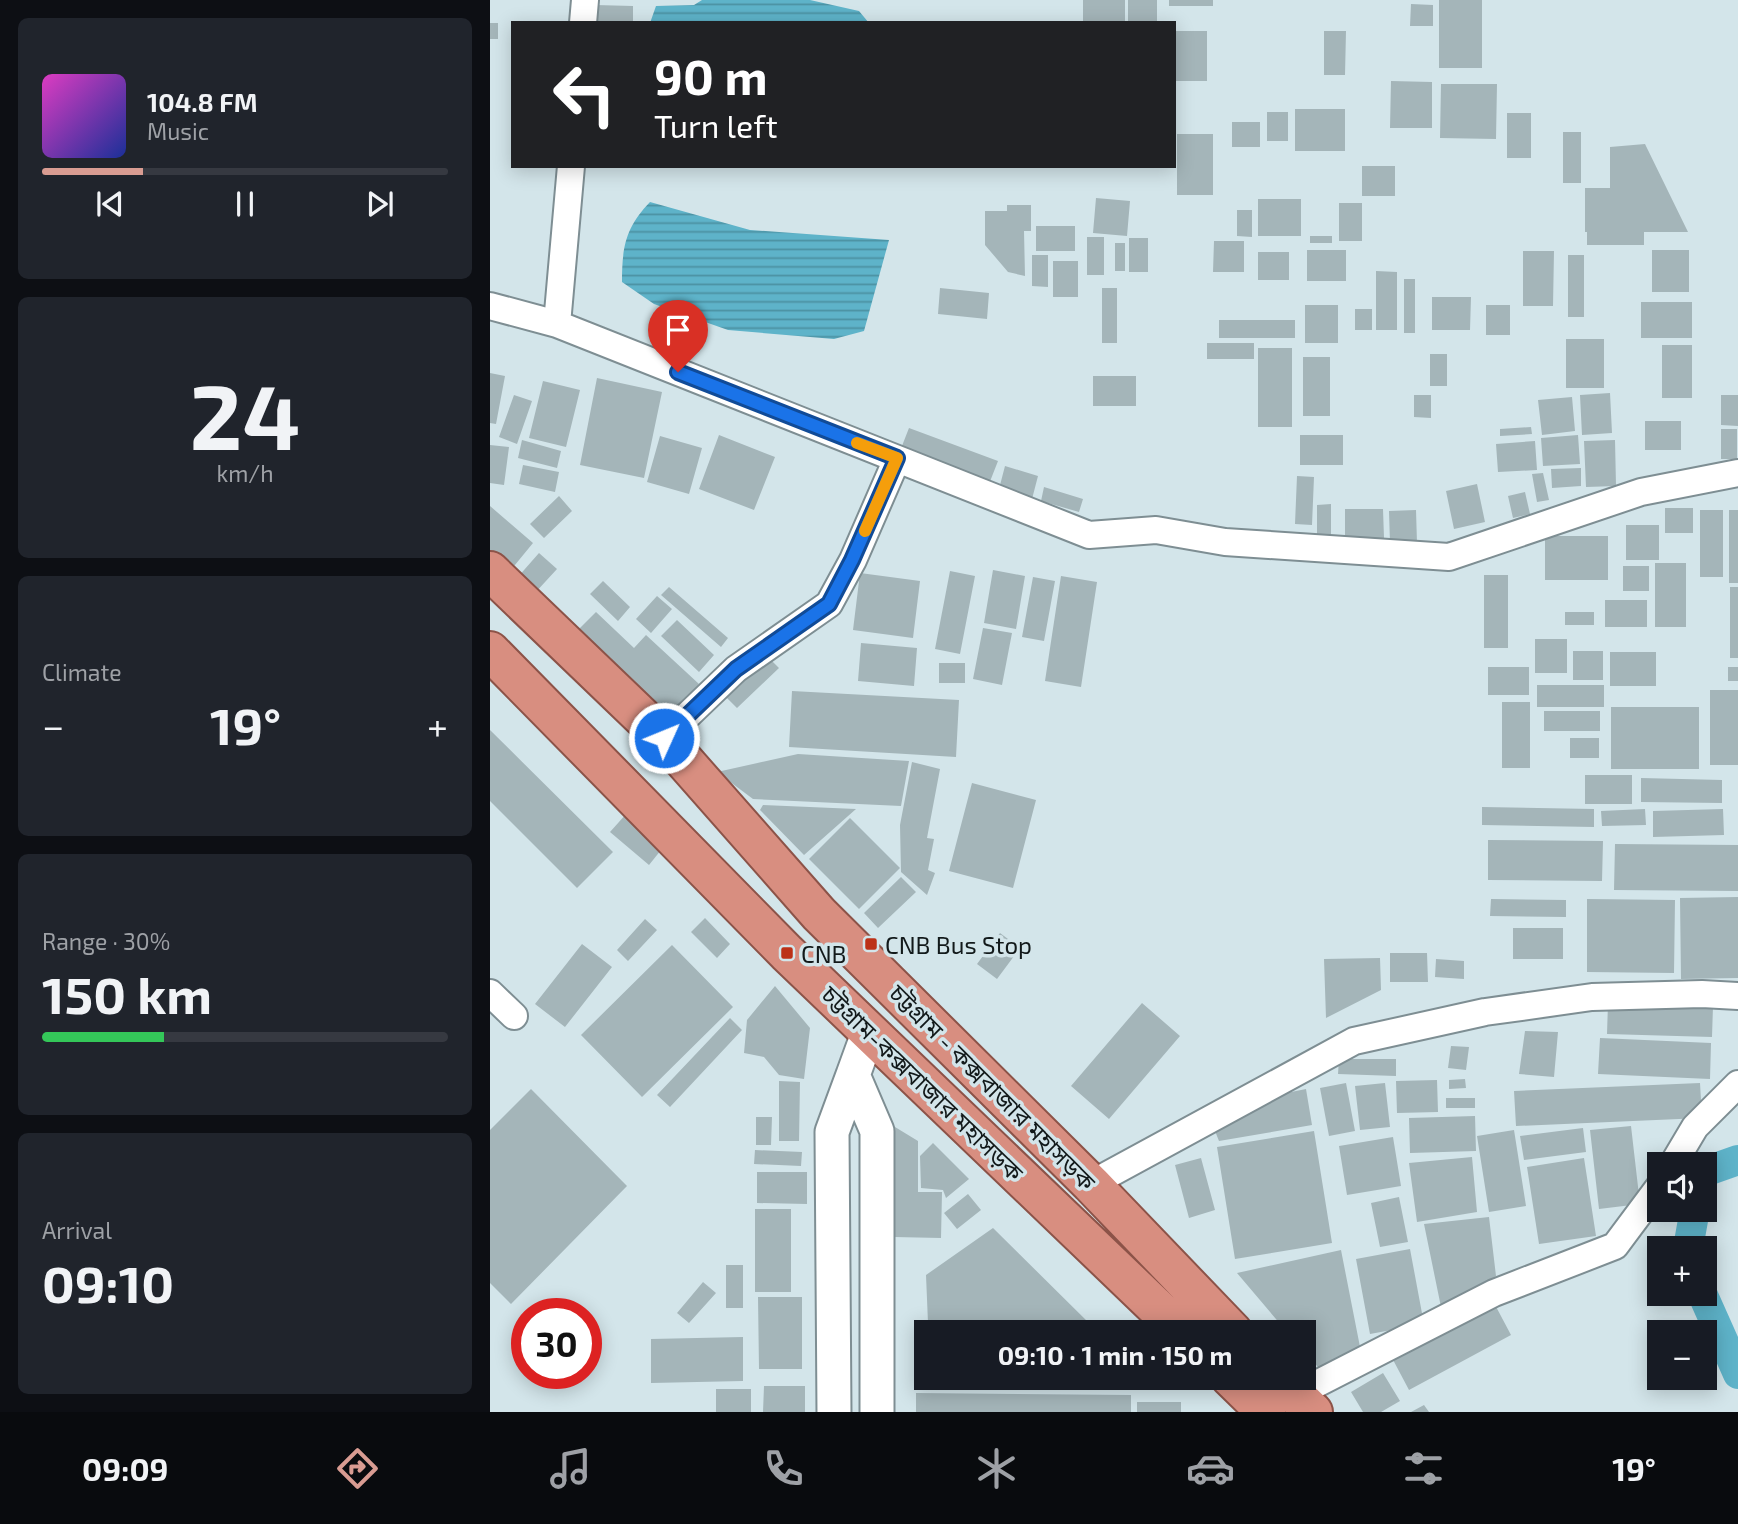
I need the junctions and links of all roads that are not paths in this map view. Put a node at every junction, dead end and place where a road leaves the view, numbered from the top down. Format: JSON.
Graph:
{"nodes":[{"id":1,"x":585,"y":0,"type":"edge"},
{"id":2,"x":583,"y":21,"type":"edge"},
{"id":3,"x":571,"y":168,"type":"edge"},
{"id":4,"x":490,"y":306,"type":"edge"},
{"id":5,"x":557,"y":324,"type":"junction"},
{"id":6,"x":897,"y":458,"type":"junction"},
{"id":7,"x":1738,"y":473,"type":"edge"},
{"id":8,"x":490,"y":571,"type":"edge"},
{"id":9,"x":490,"y":651,"type":"edge"},
{"id":10,"x":664,"y":738,"type":"junction"},
{"id":11,"x":490,"y":993,"type":"edge"},
{"id":12,"x":1738,"y":996,"type":"edge"},
{"id":13,"x":514,"y":1016,"type":"dead end"},
{"id":14,"x":869,"y":1031,"type":"junction"},
{"id":15,"x":852,"y":1075,"type":"junction"},
{"id":16,"x":1738,"y":1084,"type":"edge"},
{"id":17,"x":1680,"y":1152,"type":"edge"},
{"id":18,"x":1091,"y":1184,"type":"junction"},
{"id":19,"x":1647,"y":1202,"type":"edge"},
{"id":20,"x":1170,"y":1320,"type":"edge"},
{"id":21,"x":1221,"y":1320,"type":"edge"},
{"id":22,"x":1264,"y":1390,"type":"edge"},
{"id":23,"x":1288,"y":1399,"type":"edge"},
{"id":24,"x":834,"y":1412,"type":"edge"},
{"id":25,"x":877,"y":1412,"type":"edge"}],
"edges":[{"from":1,"to":2,"type":"street"},
{"from":3,"to":5,"type":"street"},
{"from":4,"to":5,"type":"street"},
{"from":5,"to":6,"type":"street"},
{"from":6,"to":7,"type":"street"},
{"from":6,"to":10,"type":"street"},
{"from":8,"to":10,"type":"highway","name":"চট্টগ্রাম - কক্সবাজার মহাসড়ক"},
{"from":9,"to":14,"type":"highway","name":"চট্টগ্রাম-কক্সবাজার মহাসড়ক"},
{"from":10,"to":18,"type":"highway","name":"চট্টগ্রাম - কক্সবাজার মহাসড়ক"},
{"from":11,"to":13,"type":"street"},
{"from":12,"to":18,"type":"street"},
{"from":14,"to":15,"type":"street"},
{"from":14,"to":20,"type":"highway","name":"চট্টগ্রাম-কক্সবাজার মহাসড়ক"},
{"from":15,"to":24,"type":"street"},
{"from":15,"to":25,"type":"street"},
{"from":16,"to":17,"type":"street"},
{"from":18,"to":21,"type":"highway","name":"চট্টগ্রাম - কক্সবাজার মহাসড়ক"},
{"from":19,"to":23,"type":"street"},
{"from":22,"to":23,"type":"highway"}]}
